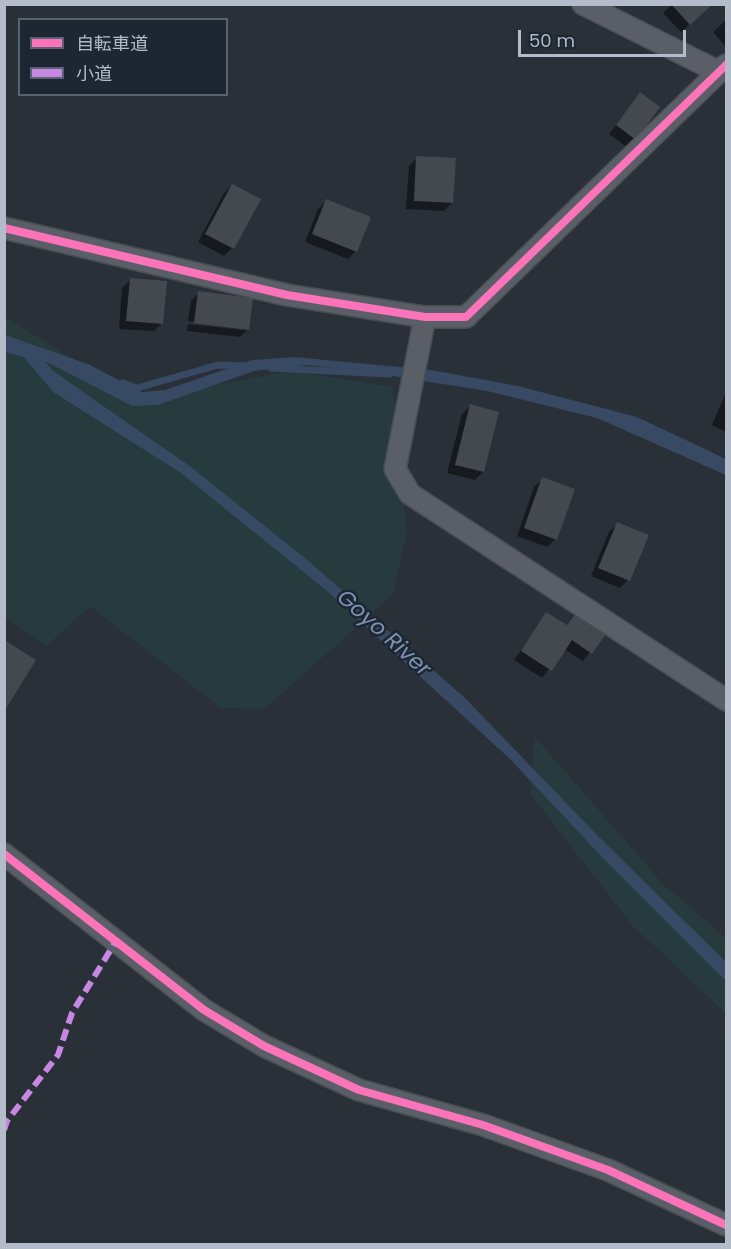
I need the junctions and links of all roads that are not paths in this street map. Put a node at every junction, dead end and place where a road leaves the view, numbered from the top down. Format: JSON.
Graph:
{"nodes":[{"id":1,"x":583,"y":4,"type":"edge"},
{"id":2,"x":723,"y":68,"type":"edge"},
{"id":3,"x":4,"y":228,"type":"edge"},
{"id":4,"x":425,"y":317,"type":"junction"},
{"id":5,"x":726,"y":700,"type":"edge"},
{"id":6,"x":4,"y":854,"type":"edge"},
{"id":7,"x":726,"y":1225,"type":"edge"}],
"edges":[{"from":1,"to":2,"type":"street"},
{"from":2,"to":4,"type":"street"},
{"from":3,"to":4,"type":"street"},
{"from":4,"to":5,"type":"street"},
{"from":6,"to":7,"type":"street"}]}
